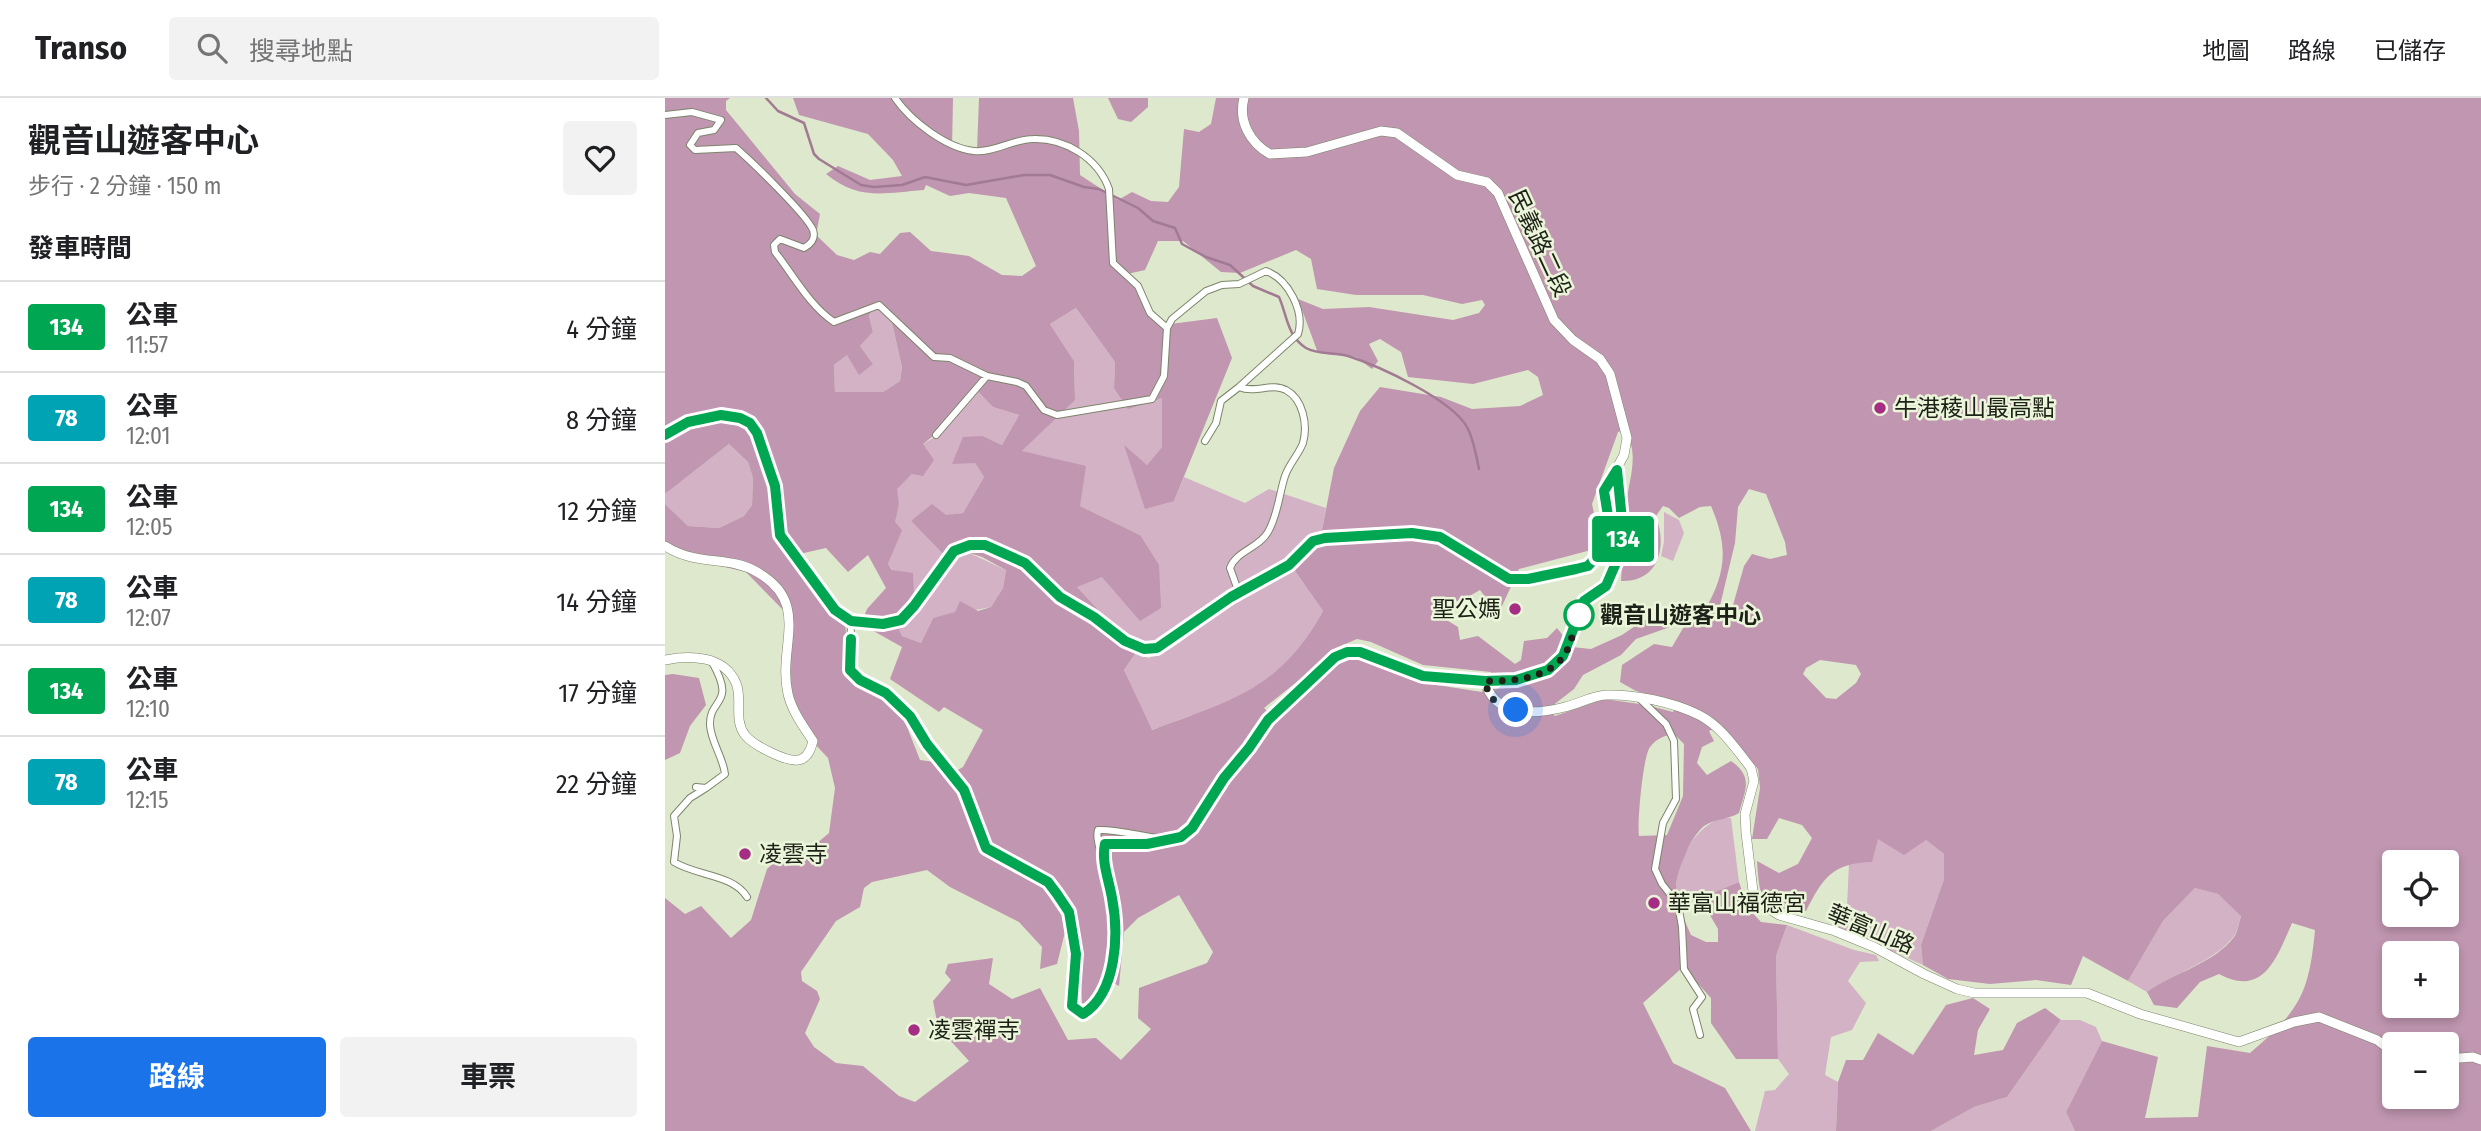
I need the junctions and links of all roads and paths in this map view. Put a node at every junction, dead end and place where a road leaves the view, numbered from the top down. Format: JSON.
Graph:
{"nodes":[{"id":1,"x":895,"y":98,"type":"edge"},
{"id":2,"x":1244,"y":98,"type":"edge"},
{"id":3,"x":665,"y":115,"type":"edge"},
{"id":4,"x":1167,"y":328,"type":"junction"},
{"id":5,"x":987,"y":376,"type":"junction"},
{"id":6,"x":1239,"y":387,"type":"junction"},
{"id":7,"x":665,"y":435,"type":"edge"},
{"id":8,"x":936,"y":435,"type":"dead end"},
{"id":9,"x":1205,"y":441,"type":"dead end"},
{"id":10,"x":1617,"y":470,"type":"junction"},
{"id":11,"x":665,"y":546,"type":"edge"},
{"id":12,"x":1239,"y":593,"type":"junction"},
{"id":13,"x":851,"y":621,"type":"junction"},
{"id":14,"x":665,"y":660,"type":"edge"},
{"id":15,"x":711,"y":661,"type":"junction"},
{"id":16,"x":1485,"y":681,"type":"junction"},
{"id":17,"x":1639,"y":698,"type":"junction"},
{"id":18,"x":695,"y":786,"type":"dead end"},
{"id":19,"x":706,"y":788,"type":"junction"},
{"id":20,"x":1164,"y":839,"type":"junction"},
{"id":21,"x":1103,"y":853,"type":"junction"},
{"id":22,"x":747,"y":897,"type":"dead end"},
{"id":23,"x":1700,"y":1035,"type":"dead end"},
{"id":24,"x":2382,"y":1044,"type":"edge"},
{"id":25,"x":2459,"y":1058,"type":"edge"},
{"id":26,"x":2481,"y":1060,"type":"edge"}],
"edges":[{"from":1,"to":4,"type":"street"},
{"from":2,"to":10,"type":"street","name":"民義路二段"},
{"from":3,"to":5,"type":"street"},
{"from":4,"to":5,"type":"street"},
{"from":4,"to":6,"type":"street"},
{"from":5,"to":8,"type":"street"},
{"from":6,"to":9,"type":"street"},
{"from":6,"to":12,"type":"street"},
{"from":7,"to":13,"type":"street"},
{"from":10,"to":12,"type":"street"},
{"from":10,"to":16,"type":"street"},
{"from":11,"to":15,"type":"street"},
{"from":12,"to":13,"type":"street"},
{"from":13,"to":21,"type":"street"},
{"from":14,"to":15,"type":"street"},
{"from":15,"to":19,"type":"street"},
{"from":16,"to":17,"type":"street","name":"華富山路"},
{"from":16,"to":20,"type":"street"},
{"from":17,"to":23,"type":"street"},
{"from":17,"to":24,"type":"street","name":"華富山路"},
{"from":18,"to":19,"type":"street"},
{"from":19,"to":22,"type":"street"},
{"from":20,"to":21,"type":"street"},
{"from":20,"to":21,"type":"street"},
{"from":25,"to":26,"type":"street"}]}
